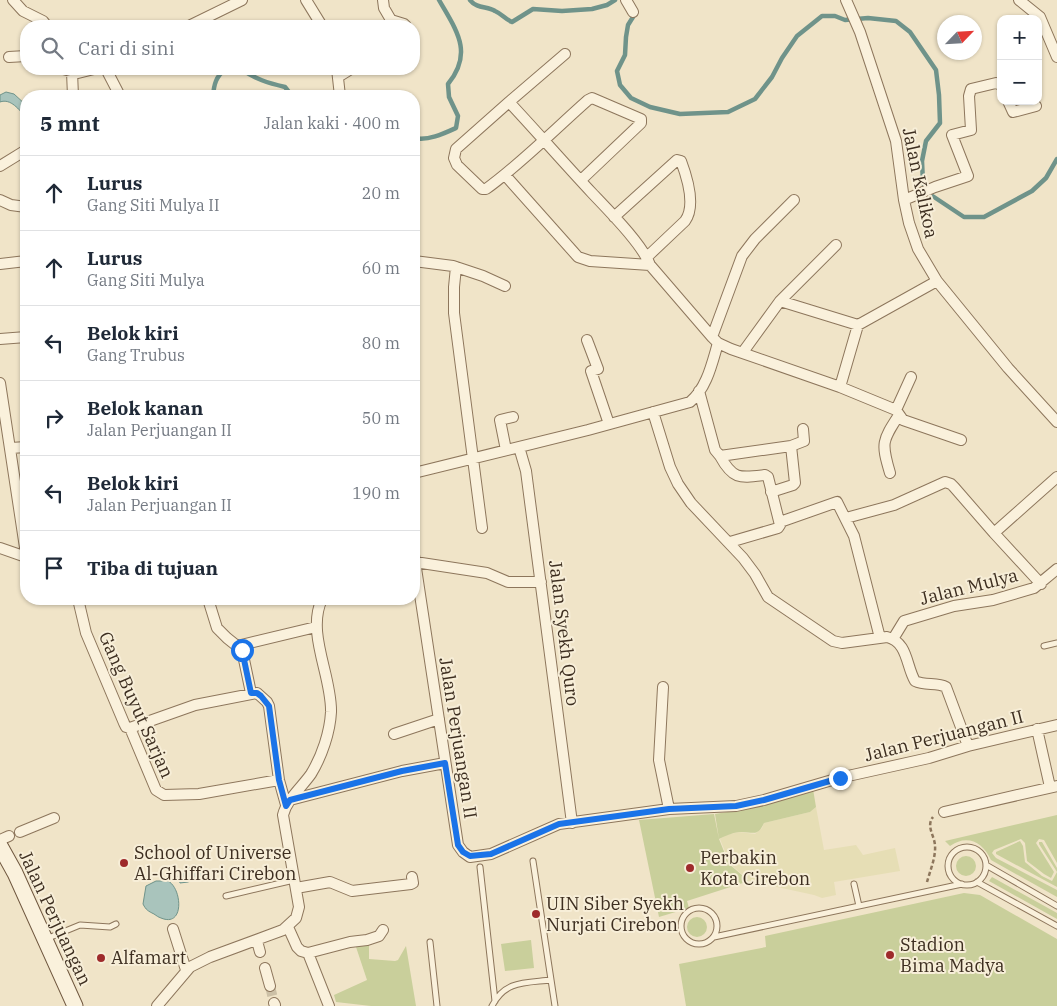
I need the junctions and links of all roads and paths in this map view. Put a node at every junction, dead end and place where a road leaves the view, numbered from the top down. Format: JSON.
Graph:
{"nodes":[{"id":1,"x":13,"y":0,"type":"edge"},
{"id":2,"x":242,"y":0,"type":"edge"},
{"id":3,"x":306,"y":0,"type":"edge"},
{"id":4,"x":383,"y":0,"type":"edge"},
{"id":5,"x":626,"y":0,"type":"edge"},
{"id":6,"x":1019,"y":0,"type":"edge"},
{"id":7,"x":848,"y":3,"type":"edge"},
{"id":8,"x":633,"y":12,"type":"dead end"},
{"id":9,"x":42,"y":20,"type":"edge"},
{"id":10,"x":201,"y":20,"type":"edge"},
{"id":11,"x":318,"y":20,"type":"edge"},
{"id":12,"x":391,"y":20,"type":"edge"},
{"id":13,"x":565,"y":54,"type":"dead end"},
{"id":14,"x":20,"y":56,"type":"edge"},
{"id":15,"x":9,"y":57,"type":"dead end"},
{"id":16,"x":1057,"y":57,"type":"edge"},
{"id":17,"x":69,"y":75,"type":"edge"},
{"id":18,"x":109,"y":75,"type":"edge"},
{"id":19,"x":338,"y":75,"type":"edge"},
{"id":20,"x":997,"y":83,"type":"edge"},
{"id":21,"x":72,"y":90,"type":"edge"},
{"id":22,"x":117,"y":90,"type":"edge"},
{"id":23,"x":339,"y":90,"type":"edge"},
{"id":24,"x":509,"y":102,"type":"junction"},
{"id":25,"x":1010,"y":105,"type":"edge"},
{"id":26,"x":1036,"y":106,"type":"dead end"},
{"id":27,"x":544,"y":140,"type":"junction"},
{"id":28,"x":20,"y":154,"type":"edge"},
{"id":29,"x":0,"y":166,"type":"edge"},
{"id":30,"x":505,"y":175,"type":"junction"},
{"id":31,"x":581,"y":180,"type":"junction"},
{"id":32,"x":0,"y":200,"type":"edge"},
{"id":33,"x":794,"y":200,"type":"dead end"},
{"id":34,"x":904,"y":200,"type":"junction"},
{"id":35,"x":20,"y":206,"type":"edge"},
{"id":36,"x":614,"y":216,"type":"junction"},
{"id":37,"x":836,"y":245,"type":"dead end"},
{"id":38,"x":648,"y":261,"type":"junction"},
{"id":39,"x":20,"y":262,"type":"edge"},
{"id":40,"x":420,"y":262,"type":"edge"},
{"id":41,"x":0,"y":264,"type":"edge"},
{"id":42,"x":456,"y":267,"type":"junction"},
{"id":43,"x":937,"y":281,"type":"junction"},
{"id":44,"x":505,"y":286,"type":"dead end"},
{"id":45,"x":780,"y":301,"type":"junction"},
{"id":46,"x":858,"y":325,"type":"junction"},
{"id":47,"x":20,"y":337,"type":"edge"},
{"id":48,"x":0,"y":339,"type":"edge"},
{"id":49,"x":587,"y":340,"type":"dead end"},
{"id":50,"x":715,"y":340,"type":"junction"},
{"id":51,"x":742,"y":352,"type":"junction"},
{"id":52,"x":911,"y":377,"type":"dead end"},
{"id":53,"x":0,"y":383,"type":"edge"},
{"id":54,"x":840,"y":387,"type":"junction"},
{"id":55,"x":699,"y":391,"type":"junction"},
{"id":56,"x":654,"y":412,"type":"junction"},
{"id":57,"x":898,"y":412,"type":"junction"},
{"id":58,"x":513,"y":417,"type":"dead end"},
{"id":59,"x":1057,"y":422,"type":"edge"},
{"id":60,"x":609,"y":424,"type":"junction"},
{"id":61,"x":802,"y":429,"type":"dead end"},
{"id":62,"x":961,"y":440,"type":"dead end"},
{"id":63,"x":791,"y":446,"type":"junction"},
{"id":64,"x":20,"y":447,"type":"edge"},
{"id":65,"x":519,"y":447,"type":"junction"},
{"id":66,"x":11,"y":448,"type":"junction"},
{"id":67,"x":506,"y":450,"type":"junction"},
{"id":68,"x":720,"y":456,"type":"junction"},
{"id":69,"x":473,"y":459,"type":"junction"},
{"id":70,"x":420,"y":472,"type":"edge"},
{"id":71,"x":890,"y":473,"type":"dead end"},
{"id":72,"x":1057,"y":477,"type":"edge"},
{"id":73,"x":772,"y":492,"type":"junction"},
{"id":74,"x":20,"y":512,"type":"edge"},
{"id":75,"x":846,"y":518,"type":"junction"},
{"id":76,"x":780,"y":522,"type":"junction"},
{"id":77,"x":482,"y":528,"type":"dead end"},
{"id":78,"x":994,"y":533,"type":"junction"},
{"id":79,"x":730,"y":542,"type":"junction"},
{"id":80,"x":0,"y":548,"type":"edge"},
{"id":81,"x":20,"y":553,"type":"edge"},
{"id":82,"x":420,"y":559,"type":"edge"},
{"id":83,"x":1057,"y":569,"type":"edge"},
{"id":84,"x":541,"y":582,"type":"junction"},
{"id":85,"x":1041,"y":584,"type":"junction"},
{"id":86,"x":420,"y":597,"type":"edge"},
{"id":87,"x":79,"y":605,"type":"edge"},
{"id":88,"x":210,"y":605,"type":"edge"},
{"id":89,"x":319,"y":605,"type":"edge"},
{"id":90,"x":316,"y":627,"type":"junction"},
{"id":91,"x":880,"y":638,"type":"junction"},
{"id":92,"x":893,"y":639,"type":"junction"},
{"id":93,"x":1057,"y":643,"type":"edge"},
{"id":94,"x":237,"y":646,"type":"junction"},
{"id":95,"x":1044,"y":646,"type":"dead end"},
{"id":96,"x":663,"y":688,"type":"dead end"},
{"id":97,"x":251,"y":693,"type":"junction"},
{"id":98,"x":439,"y":719,"type":"junction"},
{"id":99,"x":1057,"y":725,"type":"edge"},
{"id":100,"x":130,"y":728,"type":"junction"},
{"id":101,"x":1037,"y":729,"type":"junction"},
{"id":102,"x":394,"y":734,"type":"dead end"},
{"id":103,"x":968,"y":746,"type":"junction"},
{"id":104,"x":445,"y":763,"type":"junction"},
{"id":105,"x":279,"y":780,"type":"junction"},
{"id":106,"x":1054,"y":787,"type":"edge"},
{"id":107,"x":288,"y":803,"type":"junction"},
{"id":108,"x":669,"y":809,"type":"junction"},
{"id":109,"x":940,"y":813,"type":"joint"},
{"id":110,"x":54,"y":818,"type":"dead end"},
{"id":111,"x":572,"y":823,"type":"junction"},
{"id":112,"x":20,"y":832,"type":"dead end"},
{"id":113,"x":3,"y":841,"type":"edge"},
{"id":114,"x":533,"y":861,"type":"dead end"},
{"id":115,"x":986,"y":865,"type":"junction"},
{"id":116,"x":480,"y":867,"type":"dead end"},
{"id":117,"x":412,"y":877,"type":"dead end"},
{"id":118,"x":977,"y":882,"type":"junction"},
{"id":119,"x":295,"y":884,"type":"junction"},
{"id":120,"x":854,"y":884,"type":"dead end"},
{"id":121,"x":962,"y":884,"type":"junction"},
{"id":122,"x":925,"y":892,"type":"junction"},
{"id":123,"x":226,"y":896,"type":"dead end"},
{"id":124,"x":858,"y":906,"type":"junction"},
{"id":125,"x":1057,"y":906,"type":"edge"},
{"id":126,"x":116,"y":924,"type":"dead end"},
{"id":127,"x":1057,"y":926,"type":"edge"},
{"id":128,"x":288,"y":927,"type":"junction"},
{"id":129,"x":173,"y":929,"type":"dead end"},
{"id":130,"x":383,"y":930,"type":"dead end"},
{"id":131,"x":714,"y":937,"type":"junction"},
{"id":132,"x":46,"y":939,"type":"junction"},
{"id":133,"x":257,"y":941,"type":"junction"},
{"id":134,"x":430,"y":942,"type":"dead end"},
{"id":135,"x":260,"y":952,"type":"dead end"},
{"id":136,"x":308,"y":953,"type":"junction"},
{"id":137,"x":264,"y":968,"type":"dead end"},
{"id":138,"x":186,"y":970,"type":"junction"},
{"id":139,"x":551,"y":980,"type":"junction"},
{"id":140,"x":270,"y":986,"type":"tunnel mouth"},
{"id":141,"x":494,"y":1003,"type":"edge"},
{"id":142,"x":75,"y":1006,"type":"edge"},
{"id":143,"x":157,"y":1006,"type":"edge"},
{"id":144,"x":329,"y":1006,"type":"edge"},
{"id":145,"x":438,"y":1006,"type":"edge"},
{"id":146,"x":555,"y":1006,"type":"edge"}],
"edges":[{"from":1,"to":9,"type":"street"},
{"from":2,"to":10,"type":"street"},
{"from":3,"to":11,"type":"street"},
{"from":4,"to":12,"type":"street"},
{"from":5,"to":8,"type":"street"},
{"from":6,"to":16,"type":"street"},
{"from":7,"to":34,"type":"street","name":"Jalan Kalikoa"},
{"from":13,"to":24,"type":"street"},
{"from":14,"to":15,"type":"street"},
{"from":17,"to":21,"type":"street"},
{"from":18,"to":22,"type":"street"},
{"from":19,"to":23,"type":"street"},
{"from":20,"to":34,"type":"street"},
{"from":24,"to":27,"type":"street"},
{"from":24,"to":30,"type":"street"},
{"from":25,"to":26,"type":"street"},
{"from":27,"to":30,"type":"street"},
{"from":27,"to":31,"type":"street"},
{"from":27,"to":31,"type":"street"},
{"from":28,"to":29,"type":"street"},
{"from":30,"to":38,"type":"street"},
{"from":31,"to":36,"type":"street"},
{"from":32,"to":35,"type":"street"},
{"from":33,"to":50,"type":"street"},
{"from":34,"to":43,"type":"street","name":"Jalan Kalikoa"},
{"from":36,"to":38,"type":"street"},
{"from":36,"to":38,"type":"street"},
{"from":37,"to":45,"type":"street"},
{"from":38,"to":50,"type":"street"},
{"from":39,"to":41,"type":"street"},
{"from":40,"to":42,"type":"street"},
{"from":42,"to":44,"type":"street"},
{"from":42,"to":69,"type":"street"},
{"from":43,"to":46,"type":"street"},
{"from":43,"to":59,"type":"street","name":"Jalan Kalikoa"},
{"from":45,"to":46,"type":"street"},
{"from":45,"to":51,"type":"street"},
{"from":46,"to":54,"type":"street"},
{"from":47,"to":48,"type":"street"},
{"from":49,"to":60,"type":"street"},
{"from":50,"to":51,"type":"street"},
{"from":50,"to":55,"type":"street"},
{"from":51,"to":54,"type":"street"},
{"from":52,"to":57,"type":"street"},
{"from":53,"to":66,"type":"street"},
{"from":54,"to":57,"type":"street"},
{"from":55,"to":56,"type":"street"},
{"from":55,"to":68,"type":"street"},
{"from":56,"to":60,"type":"street"},
{"from":56,"to":79,"type":"street"},
{"from":57,"to":62,"type":"street"},
{"from":57,"to":71,"type":"street"},
{"from":58,"to":67,"type":"street"},
{"from":60,"to":65,"type":"street"},
{"from":61,"to":63,"type":"street"},
{"from":63,"to":68,"type":"street"},
{"from":63,"to":73,"type":"street"},
{"from":64,"to":66,"type":"street"},
{"from":65,"to":67,"type":"street"},
{"from":65,"to":84,"type":"street","name":"Jalan Syekh Quro"},
{"from":66,"to":74,"type":"street"},
{"from":67,"to":69,"type":"street"},
{"from":68,"to":73,"type":"street"},
{"from":69,"to":70,"type":"street"},
{"from":69,"to":77,"type":"street"},
{"from":72,"to":78,"type":"street"},
{"from":73,"to":76,"type":"street"},
{"from":75,"to":76,"type":"street"},
{"from":75,"to":78,"type":"street"},
{"from":75,"to":91,"type":"street"},
{"from":76,"to":79,"type":"street"},
{"from":78,"to":85,"type":"street"},
{"from":79,"to":91,"type":"street"},
{"from":80,"to":81,"type":"street"},
{"from":82,"to":84,"type":"street"},
{"from":83,"to":85,"type":"street","name":"Jalan Mulya"},
{"from":84,"to":111,"type":"street","name":"Jalan Syekh Quro"},
{"from":85,"to":92,"type":"street","name":"Jalan Mulya"},
{"from":86,"to":98,"type":"street","name":"Jalan Perjuangan II"},
{"from":87,"to":100,"type":"street","name":"Gang Buyut Sarjan"},
{"from":88,"to":94,"type":"street"},
{"from":89,"to":90,"type":"street"},
{"from":90,"to":94,"type":"street"},
{"from":90,"to":107,"type":"street"},
{"from":91,"to":92,"type":"street"},
{"from":92,"to":103,"type":"street"},
{"from":93,"to":95,"type":"lane"},
{"from":94,"to":97,"type":"street"},
{"from":96,"to":108,"type":"street"},
{"from":97,"to":100,"type":"street"},
{"from":97,"to":105,"type":"street"},
{"from":98,"to":102,"type":"street"},
{"from":98,"to":104,"type":"street","name":"Jalan Perjuangan II"},
{"from":99,"to":101,"type":"street","name":"Jalan Perjuangan II"},
{"from":100,"to":105,"type":"street","name":"Gang Buyut Sarjan"},
{"from":101,"to":103,"type":"street","name":"Jalan Perjuangan II"},
{"from":101,"to":106,"type":"street"},
{"from":103,"to":108,"type":"street","name":"Jalan Perjuangan II"},
{"from":104,"to":107,"type":"street"},
{"from":104,"to":111,"type":"street","name":"Jalan Perjuangan II"},
{"from":105,"to":107,"type":"street"},
{"from":106,"to":109,"type":"street"},
{"from":107,"to":119,"type":"street"},
{"from":108,"to":111,"type":"street","name":"Jalan Perjuangan II"},
{"from":109,"to":122,"type":"path"},
{"from":110,"to":112,"type":"street"},
{"from":113,"to":132,"type":"street","name":"Jalan Perjuangan"},
{"from":114,"to":139,"type":"lane"},
{"from":115,"to":118,"type":"lane"},
{"from":115,"to":121,"type":"lane"},
{"from":115,"to":125,"type":"lane"},
{"from":116,"to":141,"type":"lane"},
{"from":117,"to":119,"type":"street"},
{"from":118,"to":121,"type":"lane"},
{"from":118,"to":127,"type":"lane"},
{"from":119,"to":123,"type":"lane"},
{"from":119,"to":128,"type":"street"},
{"from":120,"to":124,"type":"lane"},
{"from":121,"to":122,"type":"lane"},
{"from":122,"to":124,"type":"lane"},
{"from":124,"to":131,"type":"lane"},
{"from":126,"to":132,"type":"lane"},
{"from":128,"to":133,"type":"street"},
{"from":128,"to":136,"type":"street"},
{"from":129,"to":138,"type":"street"},
{"from":130,"to":136,"type":"street"},
{"from":131,"to":131,"type":"lane"},
{"from":132,"to":142,"type":"street","name":"Jalan Perjuangan"},
{"from":133,"to":135,"type":"street"},
{"from":133,"to":138,"type":"street"},
{"from":134,"to":145,"type":"lane"},
{"from":136,"to":144,"type":"street"},
{"from":137,"to":140,"type":"street"},
{"from":138,"to":143,"type":"street"},
{"from":139,"to":141,"type":"lane"},
{"from":139,"to":146,"type":"lane"}]}
